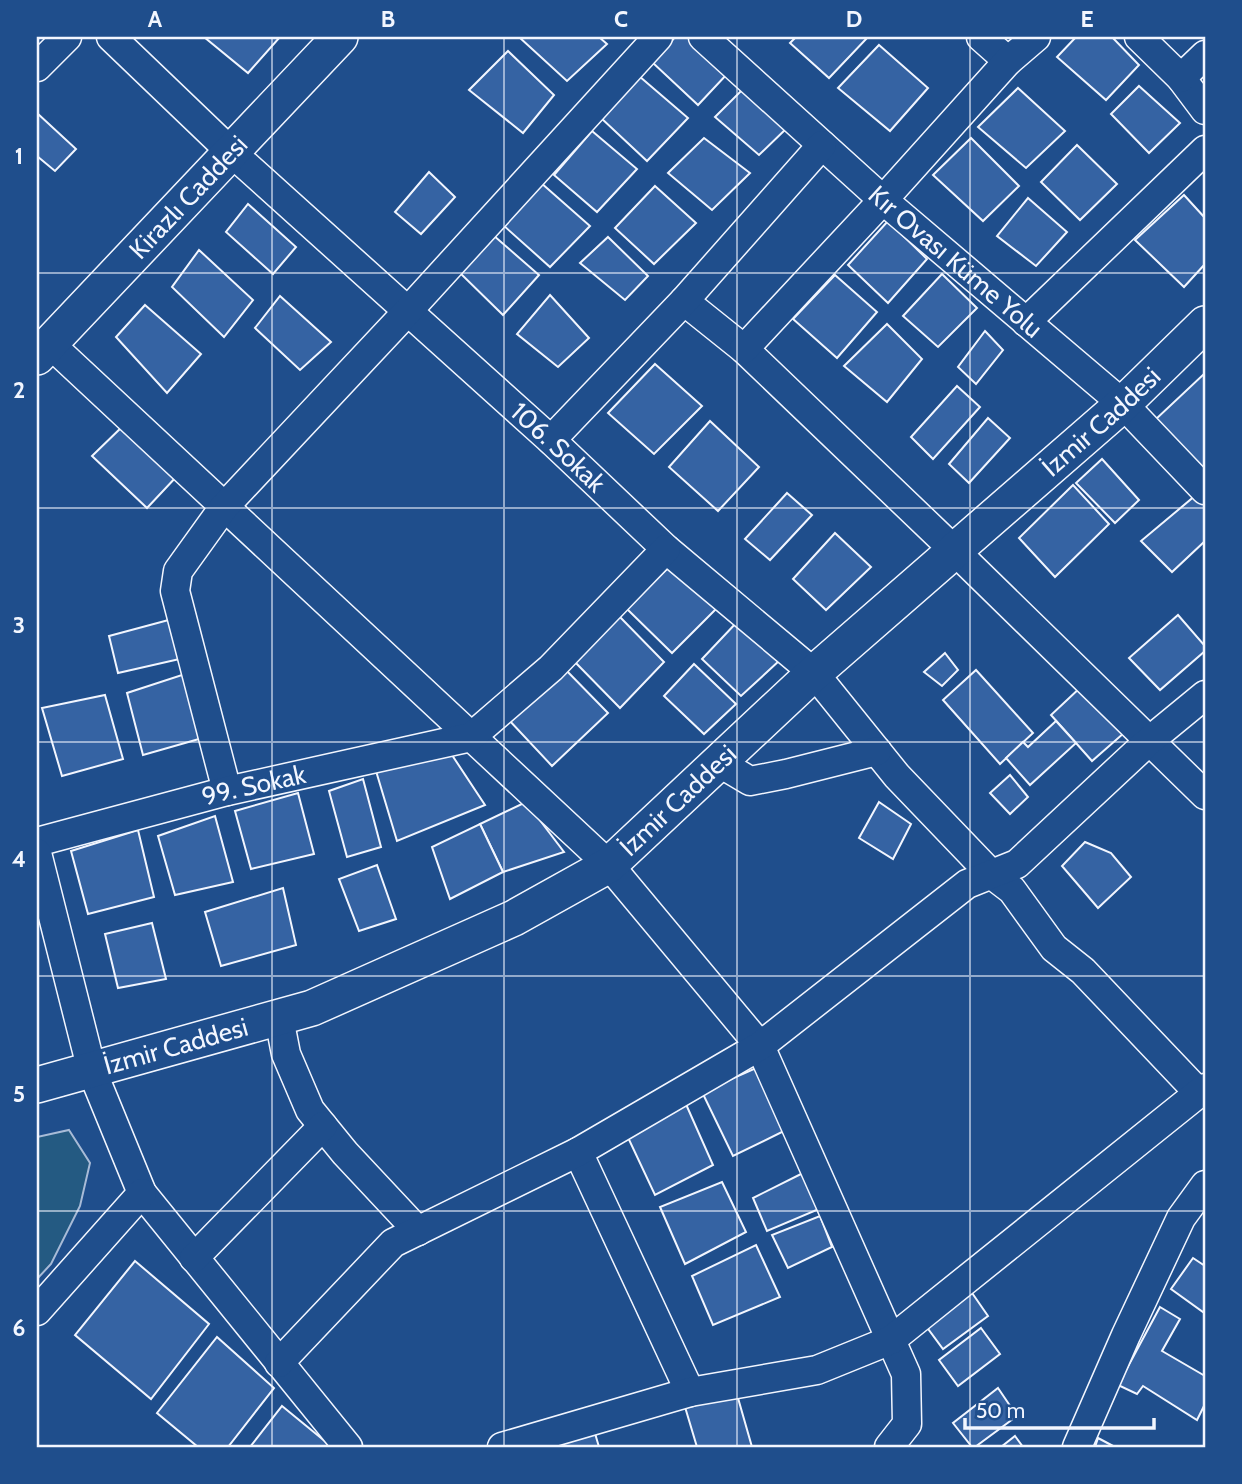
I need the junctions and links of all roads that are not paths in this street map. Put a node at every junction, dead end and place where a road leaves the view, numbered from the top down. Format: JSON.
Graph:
{"nodes":[{"id":1,"x":67,"y":37,"type":"edge"},
{"id":2,"x":111,"y":37,"type":"edge"},
{"id":3,"x":341,"y":37,"type":"edge"},
{"id":4,"x":658,"y":37,"type":"edge"},
{"id":5,"x":704,"y":37,"type":"edge"},
{"id":6,"x":981,"y":37,"type":"edge"},
{"id":7,"x":1036,"y":37,"type":"edge"},
{"id":8,"x":1139,"y":37,"type":"edge"},
{"id":9,"x":1205,"y":55,"type":"edge"},
{"id":10,"x":1008,"y":61,"type":"junction"},
{"id":11,"x":37,"y":67,"type":"edge"},
{"id":12,"x":1181,"y":78,"type":"junction"},
{"id":13,"x":1205,"y":110,"type":"edge"},
{"id":14,"x":822,"y":145,"type":"junction"},
{"id":15,"x":1205,"y":150,"type":"edge"},
{"id":16,"x":231,"y":152,"type":"junction"},
{"id":17,"x":883,"y":200,"type":"junction"},
{"id":18,"x":684,"y":301,"type":"junction"},
{"id":19,"x":407,"y":312,"type":"junction"},
{"id":20,"x":1026,"y":322,"type":"junction"},
{"id":21,"x":1205,"y":324,"type":"edge"},
{"id":22,"x":744,"y":349,"type":"junction"},
{"id":23,"x":43,"y":350,"type":"edge"},
{"id":24,"x":1123,"y":404,"type":"junction"},
{"id":25,"x":551,"y":440,"type":"junction"},
{"id":26,"x":1205,"y":490,"type":"edge"},
{"id":27,"x":224,"y":507,"type":"junction"},
{"id":28,"x":666,"y":549,"type":"junction"},
{"id":29,"x":954,"y":551,"type":"junction"},
{"id":30,"x":814,"y":673,"type":"junction"},
{"id":31,"x":1205,"y":695,"type":"edge"},
{"id":32,"x":471,"y":737,"type":"junction"},
{"id":33,"x":1149,"y":741,"type":"junction"},
{"id":34,"x":877,"y":751,"type":"junction"},
{"id":35,"x":718,"y":762,"type":"junction"},
{"id":36,"x":227,"y":792,"type":"junction"},
{"id":37,"x":1205,"y":795,"type":"edge"},
{"id":38,"x":37,"y":842,"type":"edge"},
{"id":39,"x":37,"y":853,"type":"edge"},
{"id":40,"x":609,"y":865,"type":"junction"},
{"id":41,"x":991,"y":874,"type":"junction"},
{"id":42,"x":279,"y":1018,"type":"junction"},
{"id":43,"x":760,"y":1046,"type":"junction"},
{"id":44,"x":92,"y":1071,"type":"junction"},
{"id":45,"x":37,"y":1085,"type":"edge"},
{"id":46,"x":1202,"y":1090,"type":"edge"},
{"id":47,"x":323,"y":1126,"type":"junction"},
{"id":48,"x":578,"y":1152,"type":"junction"},
{"id":49,"x":1205,"y":1185,"type":"edge"},
{"id":50,"x":142,"y":1193,"type":"junction"},
{"id":51,"x":418,"y":1231,"type":"junction"},
{"id":52,"x":194,"y":1258,"type":"junction"},
{"id":53,"x":37,"y":1311,"type":"edge"},
{"id":54,"x":891,"y":1340,"type":"junction"},
{"id":55,"x":279,"y":1363,"type":"junction"},
{"id":56,"x":690,"y":1392,"type":"junction"},
{"id":57,"x":348,"y":1447,"type":"edge"},
{"id":58,"x":502,"y":1447,"type":"edge"},
{"id":59,"x":890,"y":1447,"type":"edge"},
{"id":60,"x":1077,"y":1447,"type":"edge"}],
"edges":[{"from":1,"to":11,"type":"street"},
{"from":2,"to":16,"type":"street","name":"106. Sokak"},
{"from":3,"to":16,"type":"main road","name":"Kirazlı Caddesi"},
{"from":4,"to":19,"type":"street"},
{"from":5,"to":14,"type":"street","name":"Kır Ovası Küme Yolu"},
{"from":6,"to":10,"type":"street"},
{"from":7,"to":10,"type":"street"},
{"from":8,"to":12,"type":"street"},
{"from":9,"to":12,"type":"street"},
{"from":10,"to":17,"type":"street"},
{"from":12,"to":13,"type":"street"},
{"from":14,"to":17,"type":"street","name":"Kır Ovası Küme Yolu"},
{"from":14,"to":18,"type":"street"},
{"from":15,"to":20,"type":"street"},
{"from":16,"to":19,"type":"street","name":"106. Sokak"},
{"from":16,"to":23,"type":"main road","name":"Kirazlı Caddesi"},
{"from":17,"to":20,"type":"street","name":"Kır Ovası Küme Yolu"},
{"from":17,"to":22,"type":"street"},
{"from":18,"to":22,"type":"street"},
{"from":18,"to":25,"type":"street"},
{"from":19,"to":25,"type":"street","name":"106. Sokak"},
{"from":19,"to":27,"type":"street"},
{"from":20,"to":24,"type":"street","name":"Kır Ovası Küme Yolu"},
{"from":21,"to":24,"type":"main road","name":"İzmir Caddesi"},
{"from":22,"to":29,"type":"street"},
{"from":23,"to":27,"type":"street"},
{"from":24,"to":26,"type":"street","name":"Kır Ovası Küme Yolu"},
{"from":24,"to":29,"type":"main road","name":"İzmir Caddesi"},
{"from":25,"to":28,"type":"street","name":"106. Sokak"},
{"from":27,"to":32,"type":"street"},
{"from":27,"to":36,"type":"street"},
{"from":28,"to":30,"type":"street","name":"106. Sokak"},
{"from":28,"to":32,"type":"street"},
{"from":29,"to":30,"type":"main road","name":"İzmir Caddesi"},
{"from":29,"to":33,"type":"street"},
{"from":30,"to":34,"type":"street","name":"106. Sokak"},
{"from":30,"to":35,"type":"main road","name":"İzmir Caddesi"},
{"from":31,"to":33,"type":"street"},
{"from":32,"to":36,"type":"street","name":"99. Sokak"},
{"from":32,"to":40,"type":"street"},
{"from":33,"to":37,"type":"street"},
{"from":33,"to":41,"type":"street"},
{"from":34,"to":35,"type":"street"},
{"from":34,"to":41,"type":"street","name":"106. Sokak"},
{"from":35,"to":40,"type":"main road","name":"İzmir Caddesi"},
{"from":36,"to":38,"type":"street","name":"99. Sokak"},
{"from":39,"to":44,"type":"street"},
{"from":40,"to":42,"type":"main road","name":"İzmir Caddesi"},
{"from":40,"to":43,"type":"street"},
{"from":41,"to":43,"type":"street"},
{"from":41,"to":46,"type":"street","name":"106. Sokak"},
{"from":42,"to":44,"type":"main road","name":"İzmir Caddesi"},
{"from":42,"to":47,"type":"street"},
{"from":43,"to":48,"type":"street"},
{"from":43,"to":54,"type":"street"},
{"from":44,"to":45,"type":"main road","name":"İzmir Caddesi"},
{"from":44,"to":50,"type":"street"},
{"from":46,"to":54,"type":"street"},
{"from":47,"to":51,"type":"street"},
{"from":47,"to":52,"type":"street"},
{"from":48,"to":51,"type":"street"},
{"from":48,"to":56,"type":"street"},
{"from":49,"to":60,"type":"street"},
{"from":50,"to":52,"type":"street"},
{"from":50,"to":53,"type":"street"},
{"from":51,"to":55,"type":"street"},
{"from":52,"to":55,"type":"street"},
{"from":54,"to":56,"type":"street"},
{"from":54,"to":59,"type":"street"},
{"from":55,"to":57,"type":"street"},
{"from":56,"to":58,"type":"street"}]}
